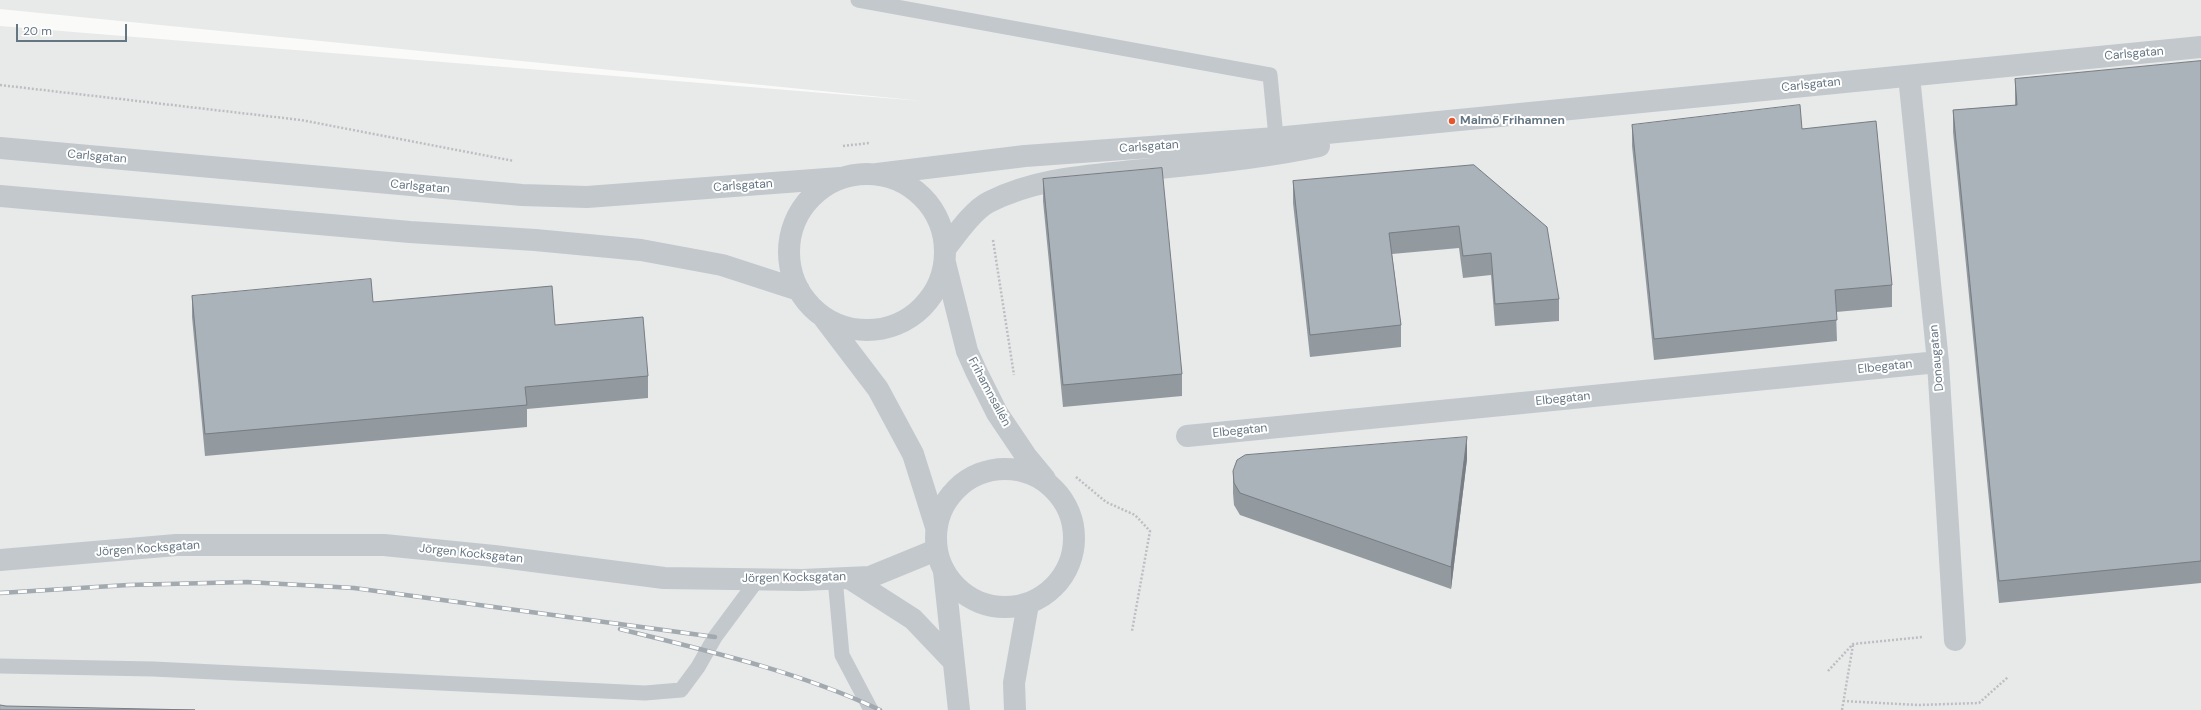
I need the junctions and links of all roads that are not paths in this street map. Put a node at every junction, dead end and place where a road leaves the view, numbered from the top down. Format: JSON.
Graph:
{"nodes":[{"id":1,"x":858,"y":0,"type":"edge"},
{"id":2,"x":2201,"y":48,"type":"edge"},
{"id":3,"x":1909,"y":76,"type":"junction"},
{"id":4,"x":1277,"y":146,"type":"junction"},
{"id":5,"x":0,"y":148,"type":"edge"},
{"id":6,"x":877,"y":174,"type":"junction"},
{"id":7,"x":840,"y":178,"type":"junction"},
{"id":8,"x":0,"y":196,"type":"edge"},
{"id":9,"x":945,"y":255,"type":"junction"},
{"id":10,"x":798,"y":290,"type":"junction"},
{"id":11,"x":824,"y":317,"type":"junction"},
{"id":12,"x":1938,"y":362,"type":"junction"},
{"id":13,"x":1187,"y":436,"type":"dead end"},
{"id":14,"x":1051,"y":486,"type":"junction"},
{"id":15,"x":936,"y":527,"type":"junction"},
{"id":16,"x":936,"y":550,"type":"junction"},
{"id":17,"x":0,"y":560,"type":"edge"},
{"id":18,"x":944,"y":571,"type":"junction"},
{"id":19,"x":842,"y":578,"type":"junction"},
{"id":20,"x":758,"y":579,"type":"junction"},
{"id":21,"x":1028,"y":604,"type":"junction"},
{"id":22,"x":1955,"y":640,"type":"road end"},
{"id":23,"x":954,"y":661,"type":"junction"},
{"id":24,"x":0,"y":666,"type":"edge"},
{"id":25,"x":871,"y":710,"type":"edge"},
{"id":26,"x":959,"y":710,"type":"edge"},
{"id":27,"x":1015,"y":710,"type":"edge"}],
"edges":[{"from":1,"to":4,"type":"lane"},
{"from":2,"to":3,"type":"street","name":"Carlsgatan"},
{"from":3,"to":4,"type":"street","name":"Carlsgatan"},
{"from":3,"to":12,"type":"street","name":"Donaugatan"},
{"from":4,"to":6,"type":"street","name":"Carlsgatan"},
{"from":4,"to":9,"type":"street","name":"Carlsgatan"},
{"from":5,"to":7,"type":"street","name":"Carlsgatan"},
{"from":6,"to":7,"type":"street"},
{"from":6,"to":9,"type":"street","name":"Frihamnsallén"},
{"from":7,"to":10,"type":"street"},
{"from":8,"to":10,"type":"street"},
{"from":9,"to":11,"type":"street"},
{"from":9,"to":14,"type":"street","name":"Frihamnsallén"},
{"from":10,"to":11,"type":"street"},
{"from":11,"to":15,"type":"street"},
{"from":12,"to":13,"type":"street","name":"Elbegatan"},
{"from":12,"to":22,"type":"street","name":"Donaugatan"},
{"from":14,"to":15,"type":"street"},
{"from":14,"to":21,"type":"street"},
{"from":15,"to":16,"type":"street"},
{"from":16,"to":18,"type":"street"},
{"from":16,"to":19,"type":"street","name":"Jörgen Kocksgatan"},
{"from":17,"to":20,"type":"street","name":"Jörgen Kocksgatan"},
{"from":18,"to":21,"type":"street"},
{"from":18,"to":23,"type":"street"},
{"from":19,"to":20,"type":"street","name":"Jörgen Kocksgatan"},
{"from":19,"to":23,"type":"street"},
{"from":19,"to":25,"type":"lane"},
{"from":20,"to":24,"type":"lane"},
{"from":21,"to":27,"type":"street"},
{"from":23,"to":26,"type":"street"}]}
